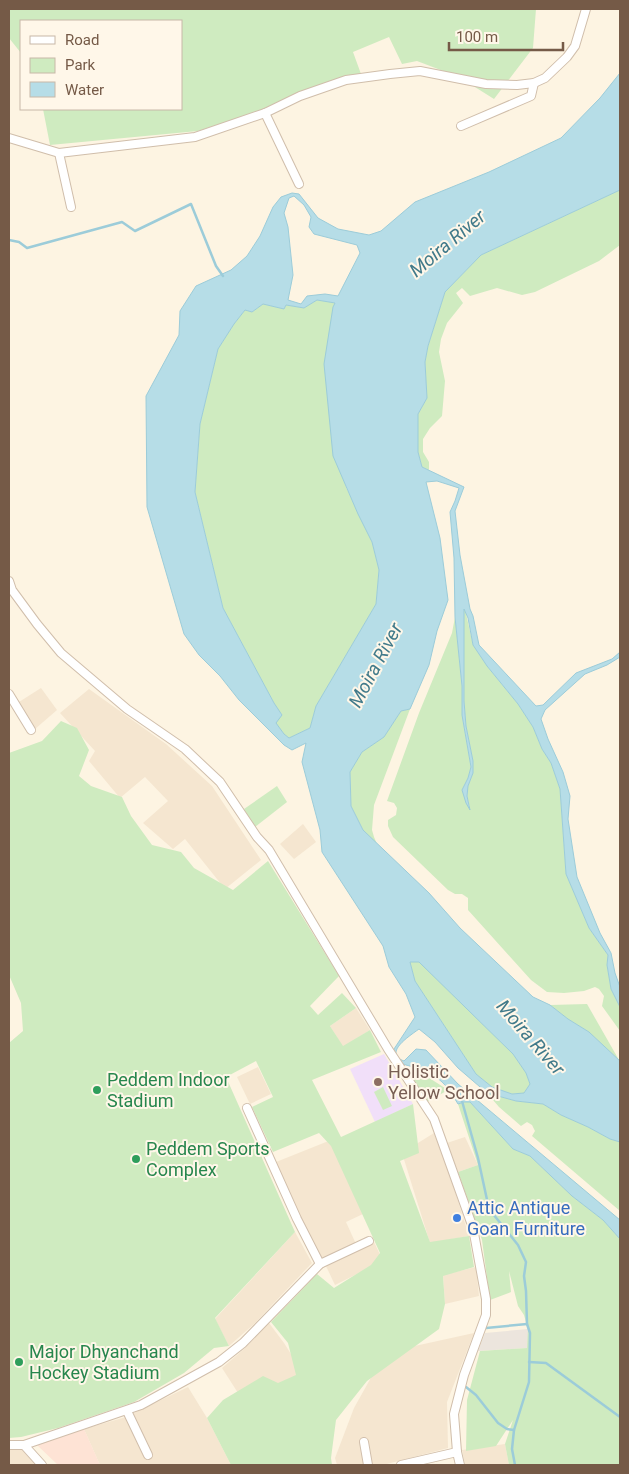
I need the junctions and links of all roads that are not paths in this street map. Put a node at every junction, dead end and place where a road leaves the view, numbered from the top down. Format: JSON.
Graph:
{"nodes":[{"id":1,"x":586,"y":9,"type":"edge"},
{"id":2,"x":534,"y":83,"type":"junction"},
{"id":3,"x":264,"y":113,"type":"junction"},
{"id":4,"x":461,"y":126,"type":"dead end"},
{"id":5,"x":9,"y":138,"type":"edge"},
{"id":6,"x":59,"y":153,"type":"junction"},
{"id":7,"x":299,"y":184,"type":"dead end"},
{"id":8,"x":71,"y":207,"type":"dead end"},
{"id":9,"x":9,"y":581,"type":"edge"},
{"id":10,"x":9,"y":694,"type":"edge"},
{"id":11,"x":31,"y":730,"type":"dead end"},
{"id":12,"x":247,"y":1108,"type":"dead end"},
{"id":13,"x":369,"y":1241,"type":"dead end"},
{"id":14,"x":320,"y":1264,"type":"junction"},
{"id":15,"x":127,"y":1411,"type":"junction"},
{"id":16,"x":364,"y":1442,"type":"dead end"},
{"id":17,"x":9,"y":1445,"type":"edge"},
{"id":18,"x":24,"y":1445,"type":"junction"},
{"id":19,"x":457,"y":1452,"type":"junction"},
{"id":20,"x":148,"y":1455,"type":"dead end"},
{"id":21,"x":42,"y":1465,"type":"edge"},
{"id":22,"x":368,"y":1465,"type":"edge"},
{"id":23,"x":401,"y":1465,"type":"edge"},
{"id":24,"x":460,"y":1465,"type":"edge"}],
"edges":[{"from":1,"to":2,"type":"street"},
{"from":2,"to":3,"type":"street"},
{"from":2,"to":4,"type":"street"},
{"from":3,"to":6,"type":"street"},
{"from":3,"to":7,"type":"street"},
{"from":5,"to":6,"type":"street"},
{"from":6,"to":8,"type":"street"},
{"from":9,"to":19,"type":"street"},
{"from":10,"to":11,"type":"street"},
{"from":12,"to":14,"type":"street"},
{"from":13,"to":14,"type":"street"},
{"from":14,"to":15,"type":"street"},
{"from":15,"to":18,"type":"street"},
{"from":15,"to":20,"type":"street"},
{"from":16,"to":22,"type":"street"},
{"from":17,"to":18,"type":"street"},
{"from":18,"to":21,"type":"street"},
{"from":19,"to":23,"type":"street"},
{"from":19,"to":24,"type":"street"}]}
